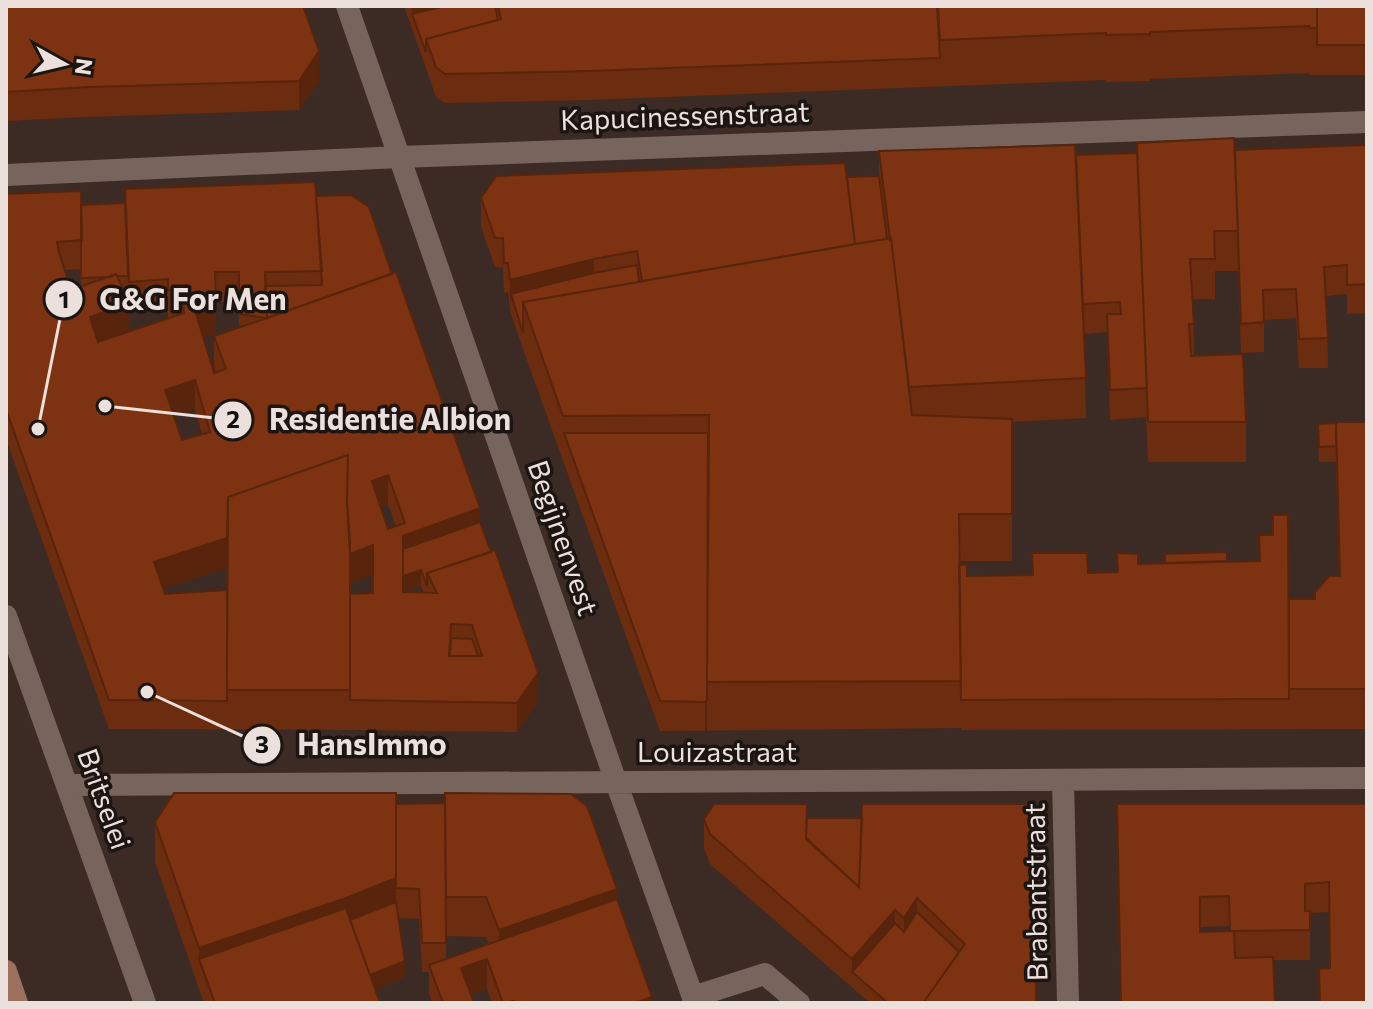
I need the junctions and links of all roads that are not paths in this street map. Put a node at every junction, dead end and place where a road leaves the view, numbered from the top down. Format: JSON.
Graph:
{"nodes":[{"id":1,"x":347,"y":6,"type":"edge"},
{"id":2,"x":1367,"y":122,"type":"edge"},
{"id":3,"x":400,"y":157,"type":"junction"},
{"id":4,"x":6,"y":175,"type":"edge"},
{"id":5,"x":6,"y":616,"type":"edge"},
{"id":6,"x":1367,"y":778,"type":"edge"},
{"id":7,"x":1063,"y":780,"type":"junction"},
{"id":8,"x":616,"y":782,"type":"junction"},
{"id":9,"x":68,"y":785,"type":"junction"},
{"id":10,"x":6,"y":971,"type":"edge"},
{"id":11,"x":694,"y":1000,"type":"edge"},
{"id":12,"x":17,"y":1003,"type":"edge"},
{"id":13,"x":145,"y":1003,"type":"edge"},
{"id":14,"x":799,"y":1003,"type":"edge"},
{"id":15,"x":1068,"y":1003,"type":"edge"}],
"edges":[{"from":1,"to":3,"type":"street","name":"Begijnenvest"},
{"from":2,"to":3,"type":"street","name":"Kapucinessenstraat"},
{"from":3,"to":4,"type":"street","name":"Kapucinessenstraat"},
{"from":3,"to":8,"type":"street","name":"Begijnenvest"},
{"from":5,"to":9,"type":"street","name":"Britselei"},
{"from":6,"to":7,"type":"street","name":"Louizastraat"},
{"from":7,"to":8,"type":"street","name":"Louizastraat"},
{"from":7,"to":15,"type":"street","name":"Brabantstraat"},
{"from":8,"to":9,"type":"street","name":"Louizastraat"},
{"from":8,"to":11,"type":"street","name":"Begijnenvest"},
{"from":9,"to":13,"type":"street","name":"Britselei"},
{"from":10,"to":12,"type":"main road"},
{"from":11,"to":14,"type":"street","name":"Begijnenvest"}]}
